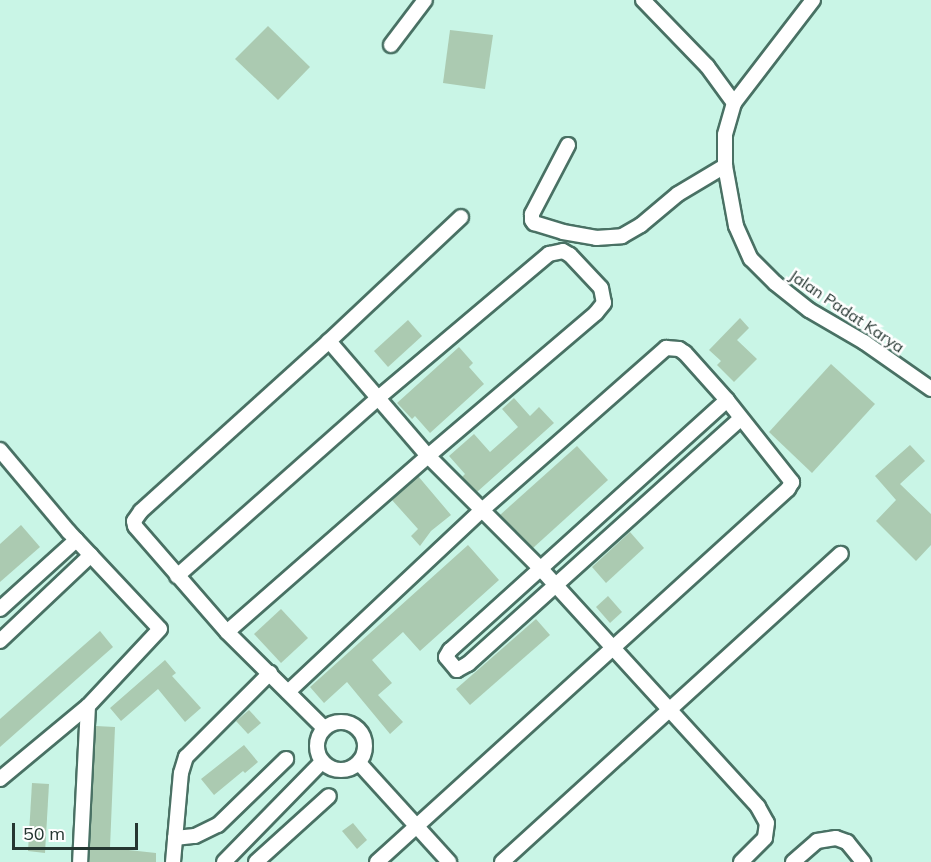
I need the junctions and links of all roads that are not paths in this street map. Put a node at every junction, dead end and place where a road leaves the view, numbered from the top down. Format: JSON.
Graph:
{"nodes":[{"id":1,"x":425,"y":0,"type":"edge"},
{"id":2,"x":643,"y":0,"type":"edge"},
{"id":3,"x":813,"y":0,"type":"edge"},
{"id":4,"x":391,"y":45,"type":"dead end"},
{"id":5,"x":734,"y":103,"type":"junction"},
{"id":6,"x":568,"y":145,"type":"dead end"},
{"id":7,"x":725,"y":166,"type":"junction"},
{"id":8,"x":461,"y":217,"type":"dead end"},
{"id":9,"x":329,"y":341,"type":"junction"},
{"id":10,"x":931,"y":389,"type":"edge"},
{"id":11,"x":378,"y":398,"type":"junction"},
{"id":12,"x":727,"y":400,"type":"junction"},
{"id":13,"x":741,"y":418,"type":"junction"},
{"id":14,"x":428,"y":456,"type":"junction"},
{"id":15,"x":2,"y":458,"type":"edge"},
{"id":16,"x":481,"y":511,"type":"junction"},
{"id":17,"x":76,"y":540,"type":"junction"},
{"id":18,"x":841,"y":554,"type":"dead end"},
{"id":19,"x":91,"y":555,"type":"junction"},
{"id":20,"x":541,"y":569,"type":"junction"},
{"id":21,"x":177,"y":576,"type":"junction"},
{"id":22,"x":556,"y":585,"type":"junction"},
{"id":23,"x":0,"y":609,"type":"edge"},
{"id":24,"x":227,"y":632,"type":"junction"},
{"id":25,"x":0,"y":641,"type":"edge"},
{"id":26,"x":614,"y":649,"type":"junction"},
{"id":27,"x":270,"y":673,"type":"junction"},
{"id":28,"x":288,"y":692,"type":"junction"},
{"id":29,"x":88,"y":706,"type":"junction"},
{"id":30,"x":669,"y":710,"type":"junction"},
{"id":31,"x":324,"y":728,"type":"junction"},
{"id":32,"x":286,"y":759,"type":"dead end"},
{"id":33,"x":322,"y":762,"type":"junction"},
{"id":34,"x":358,"y":763,"type":"junction"},
{"id":35,"x":0,"y":778,"type":"edge"},
{"id":36,"x":329,"y":796,"type":"dead end"},
{"id":37,"x":416,"y":827,"type":"junction"},
{"id":38,"x":175,"y":838,"type":"junction"},
{"id":39,"x":80,"y":862,"type":"edge"},
{"id":40,"x":173,"y":862,"type":"edge"},
{"id":41,"x":224,"y":862,"type":"edge"},
{"id":42,"x":256,"y":862,"type":"edge"},
{"id":43,"x":377,"y":862,"type":"edge"},
{"id":44,"x":449,"y":862,"type":"edge"},
{"id":45,"x":502,"y":862,"type":"edge"},
{"id":46,"x":741,"y":862,"type":"edge"},
{"id":47,"x":793,"y":862,"type":"edge"},
{"id":48,"x":863,"y":862,"type":"edge"}],
"edges":[{"from":1,"to":4,"type":"street"},
{"from":2,"to":5,"type":"street"},
{"from":3,"to":5,"type":"street","name":"Jalan Padat Karya"},
{"from":5,"to":7,"type":"street","name":"Jalan Padat Karya"},
{"from":6,"to":7,"type":"street"},
{"from":7,"to":10,"type":"street","name":"Jalan Padat Karya"},
{"from":8,"to":9,"type":"street"},
{"from":9,"to":11,"type":"street"},
{"from":9,"to":21,"type":"street"},
{"from":11,"to":14,"type":"street"},
{"from":11,"to":14,"type":"street"},
{"from":11,"to":21,"type":"street"},
{"from":12,"to":13,"type":"street"},
{"from":12,"to":16,"type":"street"},
{"from":12,"to":20,"type":"street"},
{"from":13,"to":22,"type":"street"},
{"from":13,"to":26,"type":"street"},
{"from":14,"to":16,"type":"street"},
{"from":14,"to":24,"type":"street"},
{"from":15,"to":17,"type":"street"},
{"from":16,"to":20,"type":"street"},
{"from":16,"to":28,"type":"street"},
{"from":17,"to":19,"type":"street"},
{"from":17,"to":23,"type":"street"},
{"from":18,"to":30,"type":"street"},
{"from":19,"to":25,"type":"street"},
{"from":19,"to":29,"type":"street"},
{"from":20,"to":22,"type":"street"},
{"from":20,"to":22,"type":"street"},
{"from":21,"to":24,"type":"street"},
{"from":22,"to":26,"type":"street"},
{"from":24,"to":27,"type":"street"},
{"from":26,"to":30,"type":"street"},
{"from":26,"to":37,"type":"street"},
{"from":27,"to":28,"type":"street"},
{"from":27,"to":38,"type":"street"},
{"from":28,"to":31,"type":"street"},
{"from":29,"to":35,"type":"street"},
{"from":29,"to":39,"type":"street"},
{"from":30,"to":45,"type":"street"},
{"from":30,"to":46,"type":"street"},
{"from":31,"to":33,"type":"street"},
{"from":31,"to":34,"type":"street"},
{"from":32,"to":38,"type":"street"},
{"from":33,"to":34,"type":"street"},
{"from":33,"to":41,"type":"street"},
{"from":34,"to":37,"type":"street"},
{"from":36,"to":42,"type":"street"},
{"from":37,"to":43,"type":"street"},
{"from":37,"to":44,"type":"street"},
{"from":38,"to":40,"type":"street"},
{"from":47,"to":48,"type":"street"}]}
